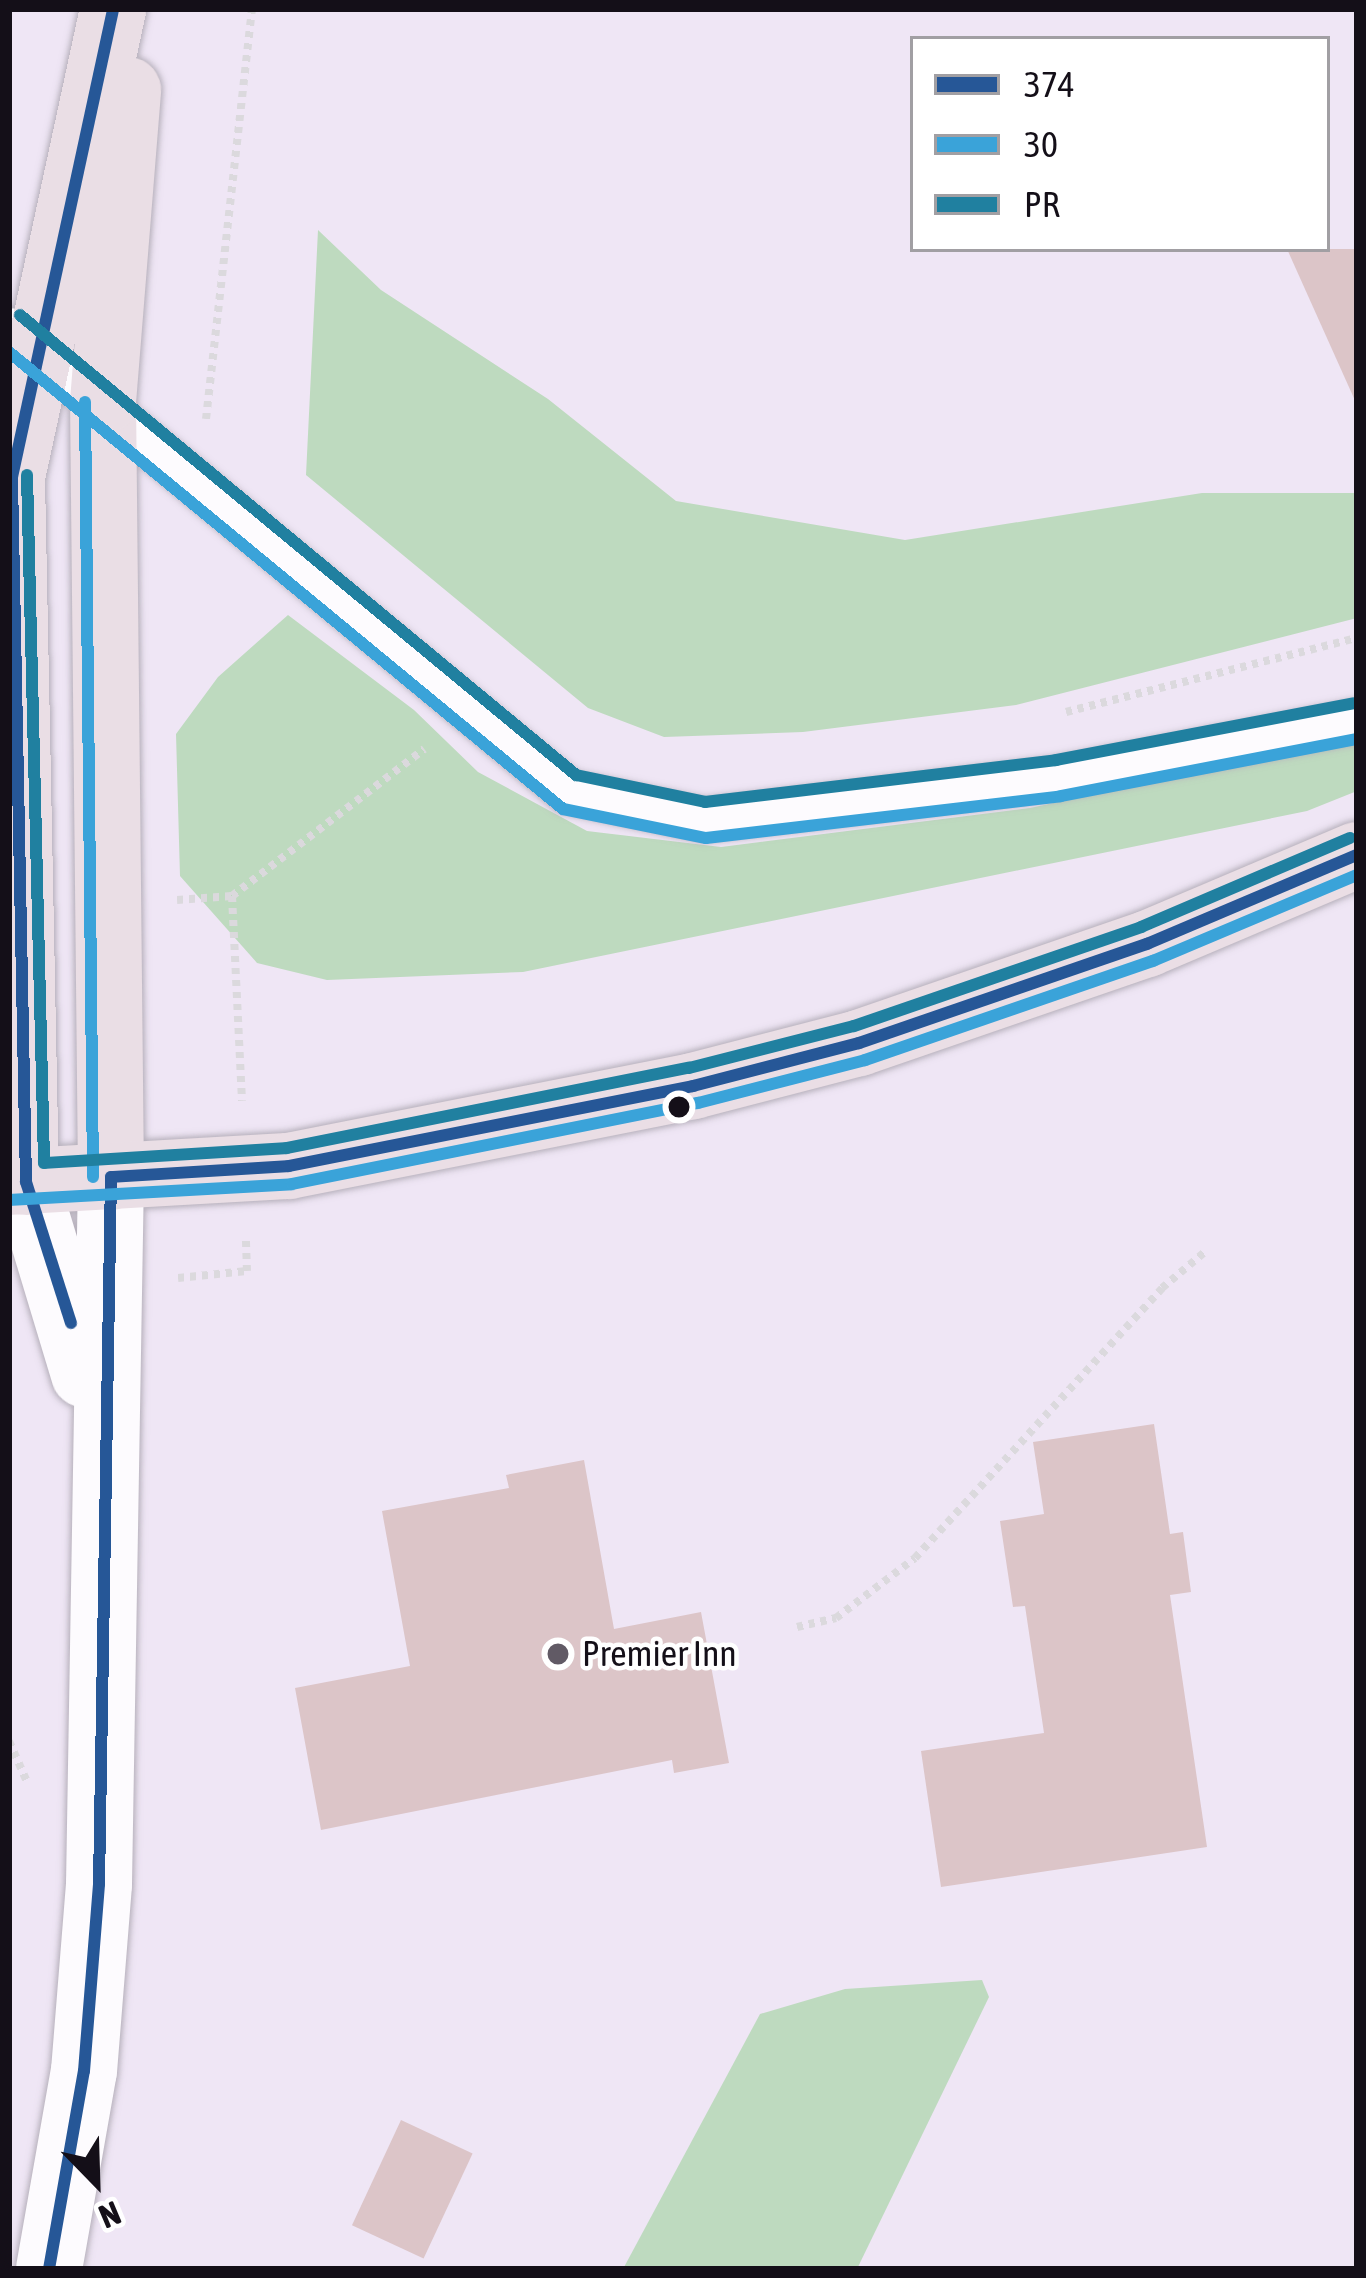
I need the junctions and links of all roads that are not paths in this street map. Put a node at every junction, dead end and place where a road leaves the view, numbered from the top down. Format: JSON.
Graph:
{"nodes":[{"id":1,"x":113,"y":9,"type":"edge"},
{"id":2,"x":135,"y":9,"type":"edge"},
{"id":3,"x":22,"y":340,"type":"edge"},
{"id":4,"x":103,"y":401,"type":"junction"},
{"id":5,"x":10,"y":478,"type":"edge"},
{"id":6,"x":1357,"y":721,"type":"edge"},
{"id":7,"x":1357,"y":855,"type":"edge"},
{"id":8,"x":111,"y":1177,"type":"junction"},
{"id":9,"x":18,"y":1182,"type":"edge"},
{"id":10,"x":103,"y":1460,"type":"junction"},
{"id":11,"x":49,"y":2269,"type":"edge"}],
"edges":[{"from":1,"to":3,"type":"highway"},
{"from":2,"to":4,"type":"highway"},
{"from":3,"to":4,"type":"lane"},
{"from":3,"to":5,"type":"highway"},
{"from":4,"to":6,"type":"lane"},
{"from":4,"to":8,"type":"highway"},
{"from":5,"to":9,"type":"highway"},
{"from":7,"to":8,"type":"highway"},
{"from":8,"to":9,"type":"highway"},
{"from":8,"to":10,"type":"street"},
{"from":9,"to":10,"type":"street"},
{"from":10,"to":11,"type":"street"}]}
